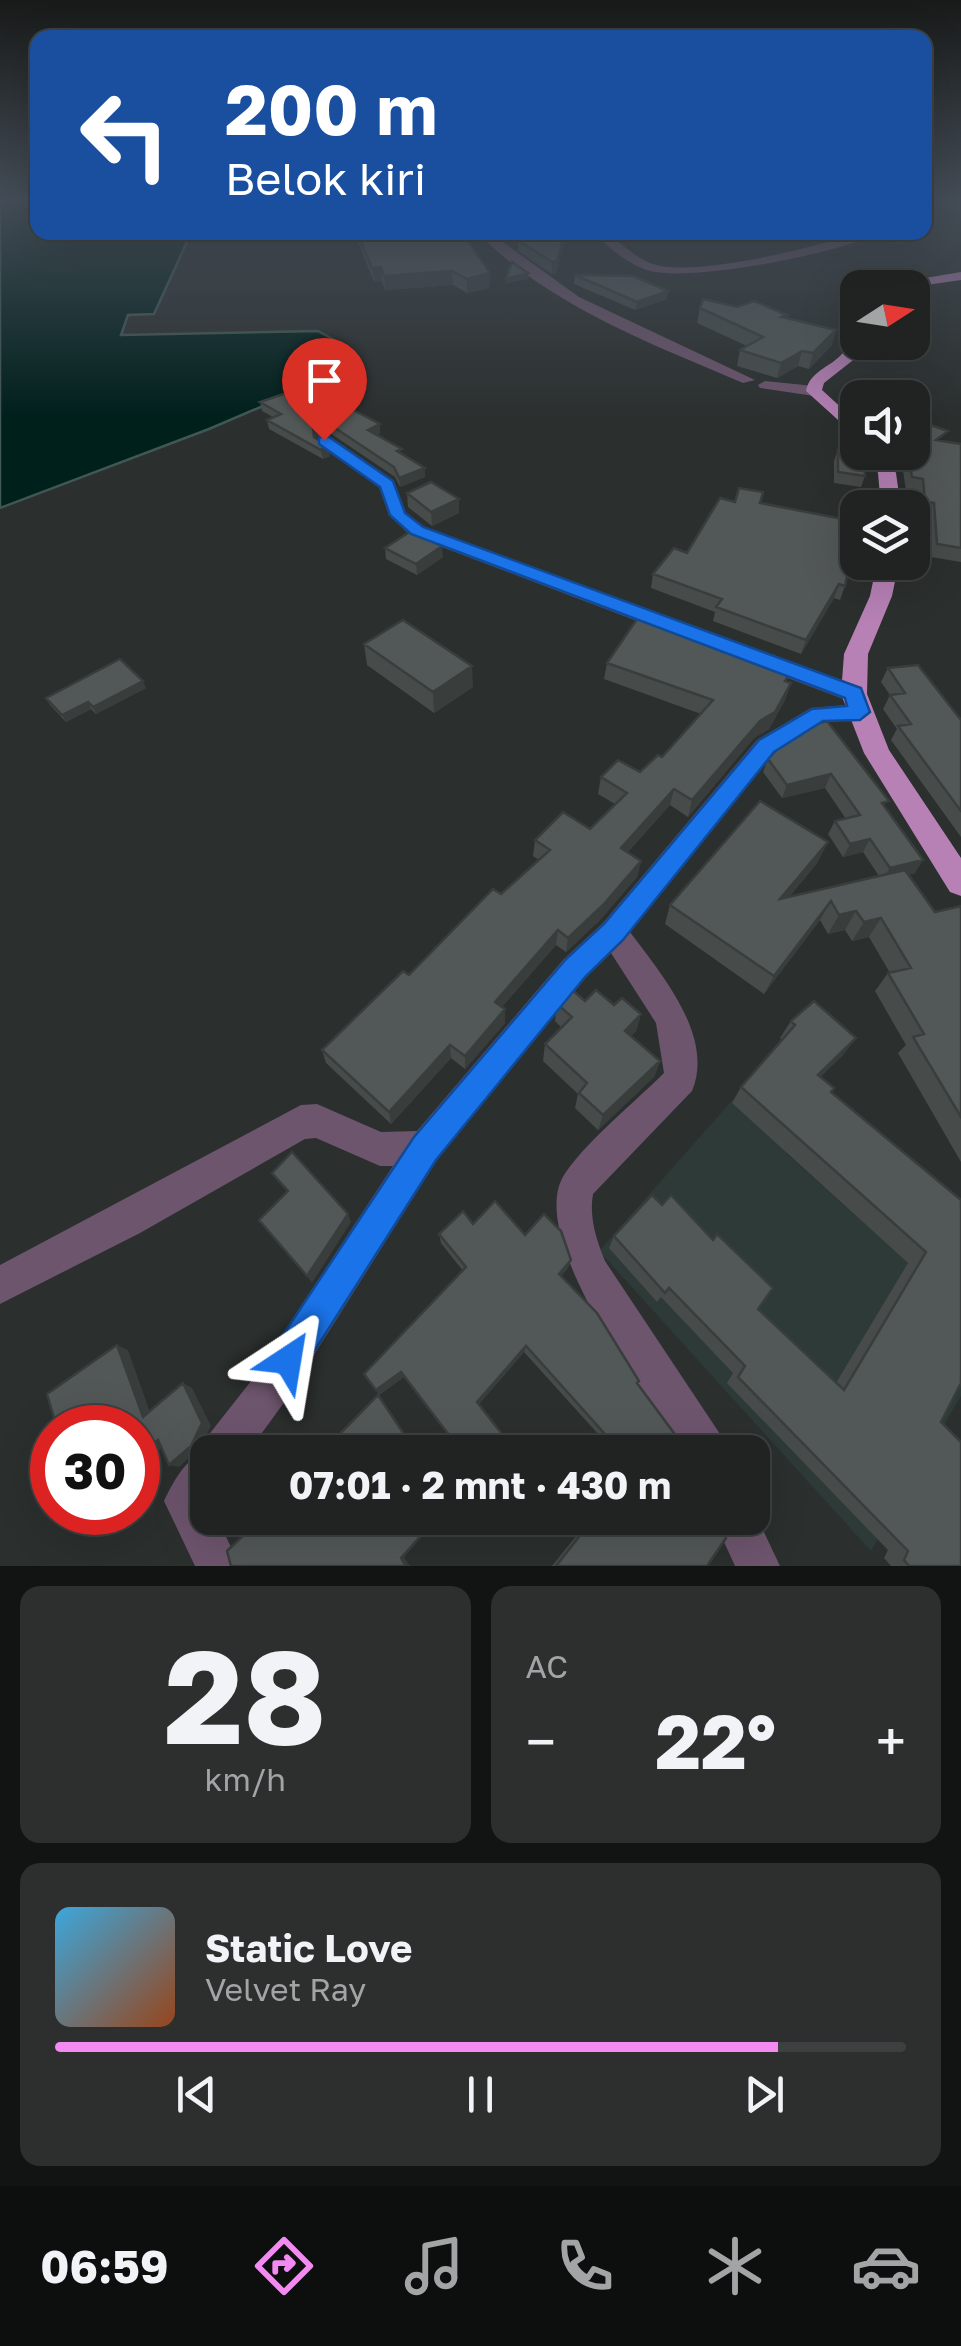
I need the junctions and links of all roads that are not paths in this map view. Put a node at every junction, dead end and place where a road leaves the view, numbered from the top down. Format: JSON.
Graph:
{"nodes":[{"id":1,"x":531,"y":272,"type":"edge"},
{"id":2,"x":961,"y":276,"type":"edge"},
{"id":3,"x":930,"y":280,"type":"edge"},
{"id":4,"x":844,"y":360,"type":"edge"},
{"id":5,"x":748,"y":380,"type":"dead end"},
{"id":6,"x":765,"y":385,"type":"dead end"},
{"id":7,"x":814,"y":391,"type":"junction"},
{"id":8,"x":840,"y":416,"type":"edge"},
{"id":9,"x":324,"y":440,"type":"edge"},
{"id":10,"x":882,"y":580,"type":"edge"},
{"id":11,"x":857,"y":703,"type":"junction"},
{"id":12,"x":961,"y":883,"type":"edge"},
{"id":13,"x":613,"y":932,"type":"junction"},
{"id":14,"x":425,"y":1148,"type":"junction"},
{"id":15,"x":0,"y":1285,"type":"edge"},
{"id":16,"x":235,"y":1435,"type":"edge"},
{"id":17,"x":696,"y":1435,"type":"edge"},
{"id":18,"x":203,"y":1535,"type":"edge"},
{"id":19,"x":744,"y":1535,"type":"edge"},
{"id":20,"x":218,"y":1566,"type":"edge"},
{"id":21,"x":758,"y":1566,"type":"edge"}],
"edges":[{"from":1,"to":5,"type":"street"},
{"from":2,"to":3,"type":"highway"},
{"from":4,"to":7,"type":"highway"},
{"from":6,"to":7,"type":"street"},
{"from":7,"to":8,"type":"highway"},
{"from":9,"to":11,"type":"street"},
{"from":10,"to":11,"type":"highway"},
{"from":11,"to":12,"type":"highway"},
{"from":11,"to":13,"type":"street"},
{"from":13,"to":14,"type":"street"},
{"from":13,"to":17,"type":"street"},
{"from":14,"to":15,"type":"street"},
{"from":14,"to":16,"type":"street"},
{"from":18,"to":20,"type":"street"},
{"from":19,"to":21,"type":"street"}]}
